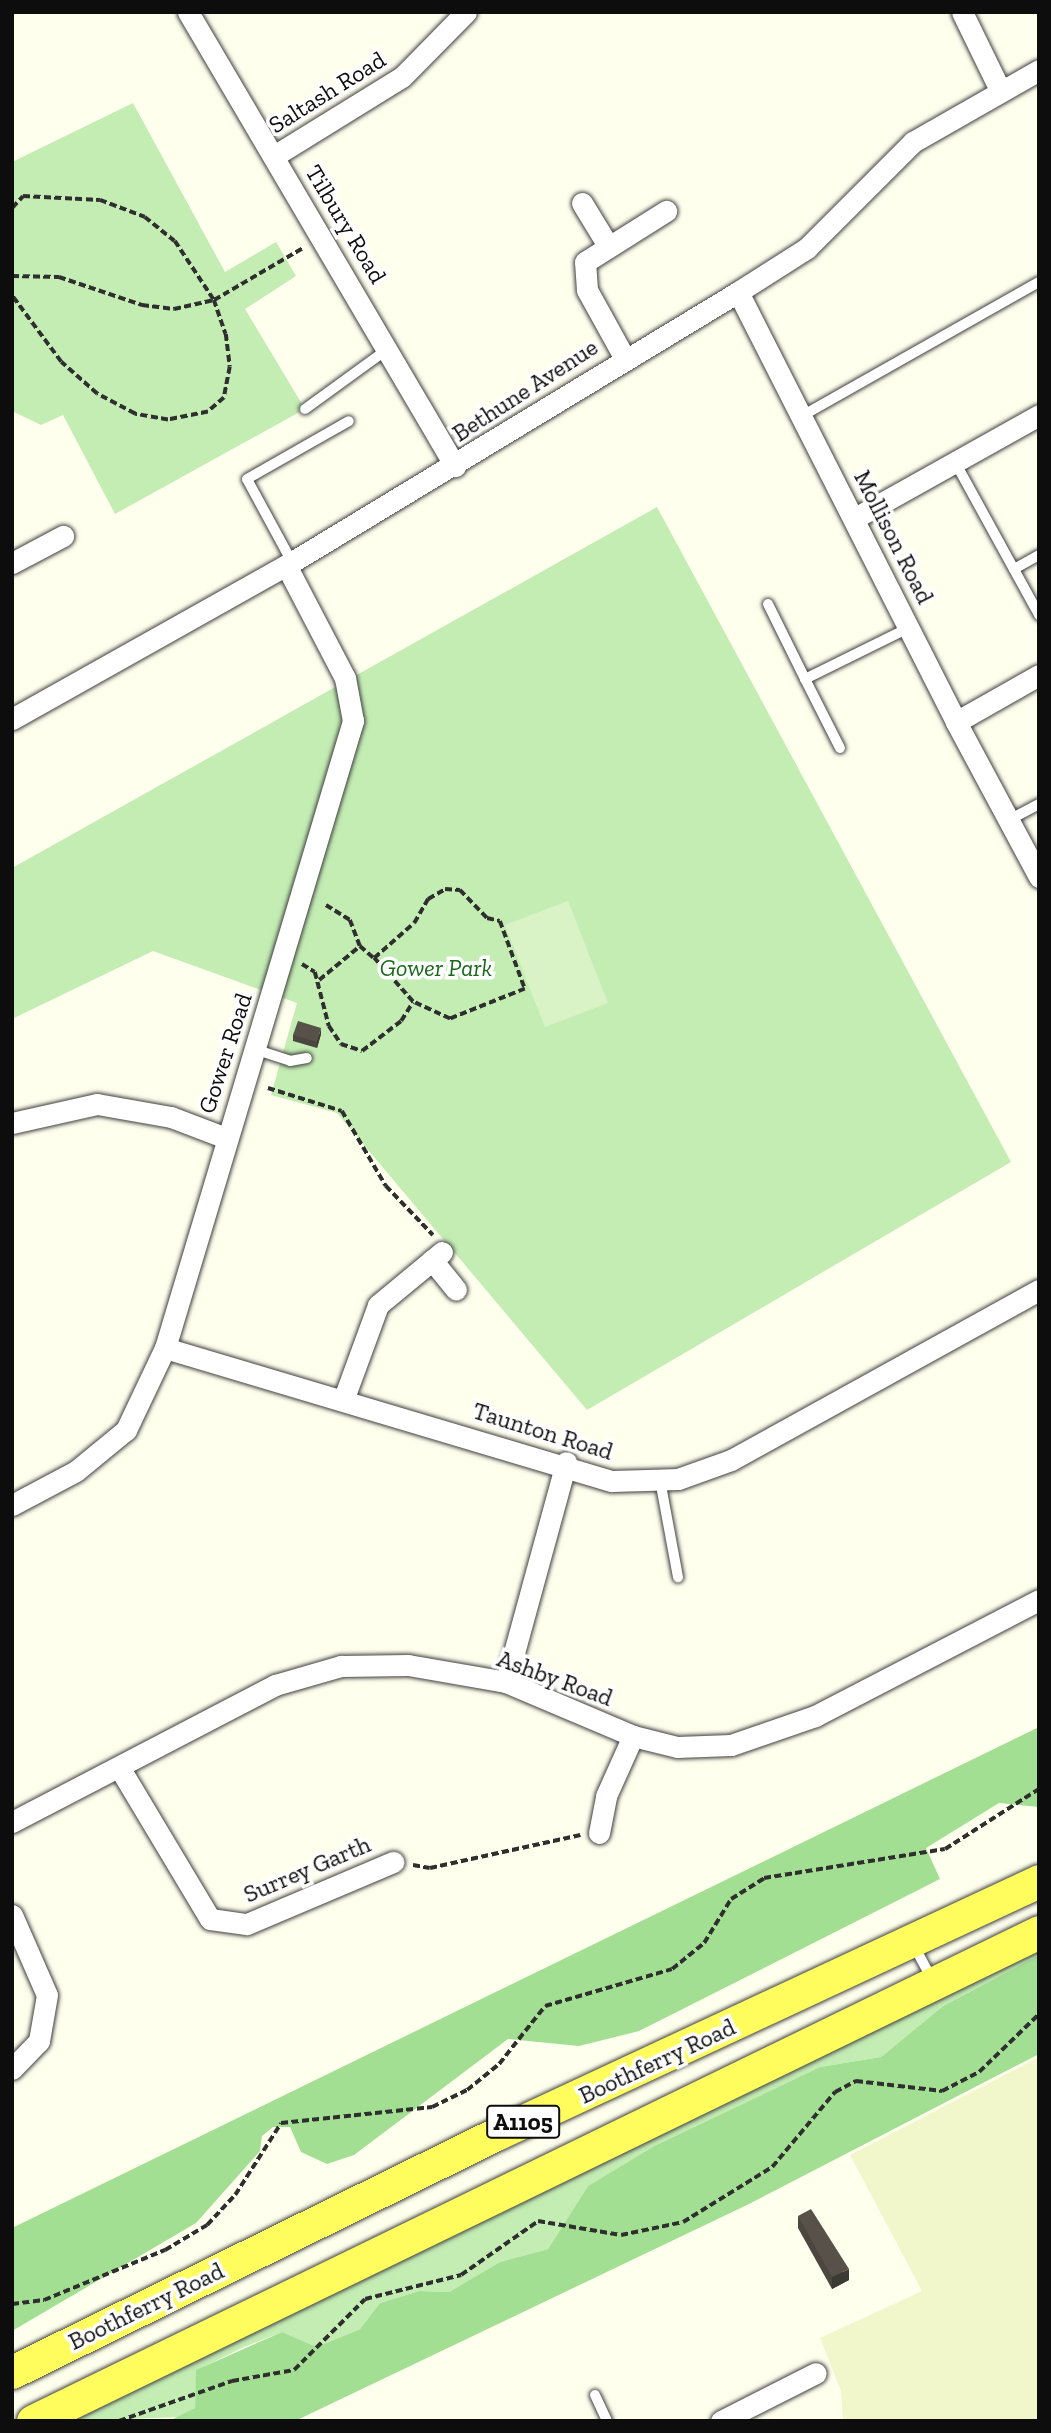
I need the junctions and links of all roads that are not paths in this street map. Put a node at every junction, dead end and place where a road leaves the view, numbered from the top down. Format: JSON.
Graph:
{"nodes":[{"id":1,"x":188,"y":12,"type":"edge"},
{"id":2,"x":466,"y":12,"type":"edge"},
{"id":3,"x":962,"y":12,"type":"edge"},
{"id":4,"x":1039,"y":70,"type":"edge"},
{"id":5,"x":999,"y":88,"type":"junction"},
{"id":6,"x":274,"y":156,"type":"junction"},
{"id":7,"x":582,"y":203,"type":"dead end"},
{"id":8,"x":666,"y":211,"type":"dead end"},
{"id":9,"x":607,"y":244,"type":"junction"},
{"id":10,"x":1039,"y":282,"type":"edge"},
{"id":11,"x":738,"y":292,"type":"junction"},
{"id":12,"x":389,"y":348,"type":"junction"},
{"id":13,"x":624,"y":357,"type":"junction"},
{"id":14,"x":305,"y":409,"type":"dead end"},
{"id":15,"x":1039,"y":415,"type":"edge"},
{"id":16,"x":802,"y":416,"type":"junction"},
{"id":17,"x":349,"y":421,"type":"dead end"},
{"id":18,"x":955,"y":462,"type":"junction"},
{"id":19,"x":455,"y":466,"type":"junction"},
{"id":20,"x":855,"y":518,"type":"junction"},
{"id":21,"x":63,"y":536,"type":"dead end"},
{"id":22,"x":1039,"y":555,"type":"edge"},
{"id":23,"x":12,"y":563,"type":"edge"},
{"id":24,"x":289,"y":564,"type":"junction"},
{"id":25,"x":1014,"y":569,"type":"junction"},
{"id":26,"x":768,"y":604,"type":"dead end"},
{"id":27,"x":1039,"y":615,"type":"edge"},
{"id":28,"x":910,"y":627,"type":"junction"},
{"id":29,"x":1039,"y":675,"type":"edge"},
{"id":30,"x":805,"y":679,"type":"junction"},
{"id":31,"x":12,"y":719,"type":"edge"},
{"id":32,"x":956,"y":722,"type":"junction"},
{"id":33,"x":840,"y":748,"type":"dead end"},
{"id":34,"x":1039,"y":804,"type":"edge"},
{"id":35,"x":1009,"y":821,"type":"junction"},
{"id":36,"x":1039,"y":877,"type":"edge"},
{"id":37,"x":254,"y":1049,"type":"junction"},
{"id":38,"x":307,"y":1058,"type":"dead end"},
{"id":39,"x":12,"y":1123,"type":"edge"},
{"id":40,"x":226,"y":1138,"type":"junction"},
{"id":41,"x":456,"y":1290,"type":"dead end"},
{"id":42,"x":1039,"y":1290,"type":"edge"},
{"id":43,"x":165,"y":1348,"type":"junction"},
{"id":44,"x":344,"y":1398,"type":"junction"},
{"id":45,"x":566,"y":1462,"type":"junction"},
{"id":46,"x":660,"y":1480,"type":"junction"},
{"id":47,"x":12,"y":1505,"type":"edge"},
{"id":48,"x":678,"y":1577,"type":"dead end"},
{"id":49,"x":1039,"y":1600,"type":"edge"},
{"id":50,"x":506,"y":1682,"type":"junction"},
{"id":51,"x":632,"y":1736,"type":"junction"},
{"id":52,"x":119,"y":1767,"type":"junction"},
{"id":53,"x":12,"y":1822,"type":"edge"},
{"id":54,"x":599,"y":1833,"type":"road end"},
{"id":55,"x":393,"y":1862,"type":"road end"},
{"id":56,"x":1039,"y":1881,"type":"edge"},
{"id":57,"x":12,"y":1915,"type":"edge"},
{"id":58,"x":1039,"y":1932,"type":"edge"},
{"id":59,"x":913,"y":1944,"type":"junction"},
{"id":60,"x":934,"y":1983,"type":"junction"},
{"id":61,"x":12,"y":2069,"type":"edge"},
{"id":62,"x":496,"y":2134,"type":"junction"},
{"id":63,"x":518,"y":2181,"type":"junction"},
{"id":64,"x":76,"y":2340,"type":"junction"},
{"id":65,"x":12,"y":2372,"type":"edge"},
{"id":66,"x":816,"y":2373,"type":"dead end"},
{"id":67,"x":100,"y":2388,"type":"junction"},
{"id":68,"x":595,"y":2395,"type":"dead end"},
{"id":69,"x":722,"y":2420,"type":"edge"},
{"id":70,"x":33,"y":2421,"type":"edge"},
{"id":71,"x":607,"y":2421,"type":"edge"}],
"edges":[{"from":1,"to":6,"type":"street","name":"Tilbury Road"},
{"from":2,"to":6,"type":"street","name":"Saltash Road"},
{"from":3,"to":5,"type":"street"},
{"from":4,"to":5,"type":"street","name":"Bethune Avenue"},
{"from":5,"to":11,"type":"street","name":"Bethune Avenue"},
{"from":6,"to":12,"type":"street","name":"Tilbury Road"},
{"from":7,"to":9,"type":"street"},
{"from":8,"to":9,"type":"street"},
{"from":9,"to":13,"type":"street"},
{"from":10,"to":16,"type":"lane"},
{"from":11,"to":13,"type":"street","name":"Bethune Avenue"},
{"from":11,"to":16,"type":"street","name":"Mollison Road"},
{"from":12,"to":14,"type":"lane"},
{"from":12,"to":19,"type":"street","name":"Tilbury Road"},
{"from":13,"to":19,"type":"street","name":"Bethune Avenue"},
{"from":15,"to":18,"type":"street"},
{"from":16,"to":20,"type":"street","name":"Mollison Road"},
{"from":17,"to":24,"type":"lane"},
{"from":18,"to":20,"type":"street"},
{"from":18,"to":25,"type":"lane"},
{"from":19,"to":24,"type":"street","name":"Bethune Avenue"},
{"from":20,"to":28,"type":"street","name":"Mollison Road"},
{"from":21,"to":23,"type":"street"},
{"from":22,"to":25,"type":"lane"},
{"from":24,"to":31,"type":"street","name":"Bethune Avenue"},
{"from":24,"to":37,"type":"street","name":"Gower Road"},
{"from":25,"to":27,"type":"lane"},
{"from":26,"to":30,"type":"lane"},
{"from":28,"to":30,"type":"lane"},
{"from":28,"to":32,"type":"street","name":"Mollison Road"},
{"from":29,"to":32,"type":"street"},
{"from":30,"to":33,"type":"lane"},
{"from":32,"to":35,"type":"street","name":"Mollison Road"},
{"from":34,"to":35,"type":"lane"},
{"from":35,"to":36,"type":"street","name":"Mollison Road"},
{"from":37,"to":38,"type":"lane"},
{"from":37,"to":40,"type":"street","name":"Gower Road"},
{"from":39,"to":40,"type":"street"},
{"from":40,"to":43,"type":"street","name":"Gower Road"},
{"from":41,"to":44,"type":"street"},
{"from":42,"to":46,"type":"street","name":"Taunton Road"},
{"from":43,"to":44,"type":"street","name":"Taunton Road"},
{"from":43,"to":47,"type":"street","name":"Gower Road"},
{"from":44,"to":45,"type":"street","name":"Taunton Road"},
{"from":45,"to":46,"type":"street","name":"Taunton Road"},
{"from":45,"to":50,"type":"street"},
{"from":46,"to":48,"type":"lane"},
{"from":49,"to":51,"type":"street","name":"Ashby Road"},
{"from":50,"to":51,"type":"street","name":"Ashby Road"},
{"from":50,"to":52,"type":"street","name":"Ashby Road"},
{"from":51,"to":54,"type":"street"},
{"from":52,"to":53,"type":"street","name":"Ashby Road"},
{"from":52,"to":55,"type":"street","name":"Surrey Garth"},
{"from":56,"to":59,"type":"main road","name":"Boothferry Road","number":"A1105"},
{"from":57,"to":61,"type":"street"},
{"from":58,"to":60,"type":"main road","name":"Boothferry Road","number":"A1105"},
{"from":59,"to":60,"type":"lane"},
{"from":59,"to":62,"type":"main road","name":"Boothferry Road","number":"A1105"},
{"from":60,"to":63,"type":"main road","name":"Boothferry Road","number":"A1105"},
{"from":62,"to":63,"type":"main road"},
{"from":62,"to":64,"type":"main road","name":"Boothferry Road","number":"A1105"},
{"from":63,"to":67,"type":"main road","name":"Boothferry Road","number":"A1105"},
{"from":64,"to":65,"type":"main road","name":"Boothferry Road","number":"A1105"},
{"from":64,"to":67,"type":"main road"},
{"from":66,"to":69,"type":"street"},
{"from":67,"to":70,"type":"main road","name":"Boothferry Road","number":"A1105"},
{"from":68,"to":71,"type":"lane"}]}
